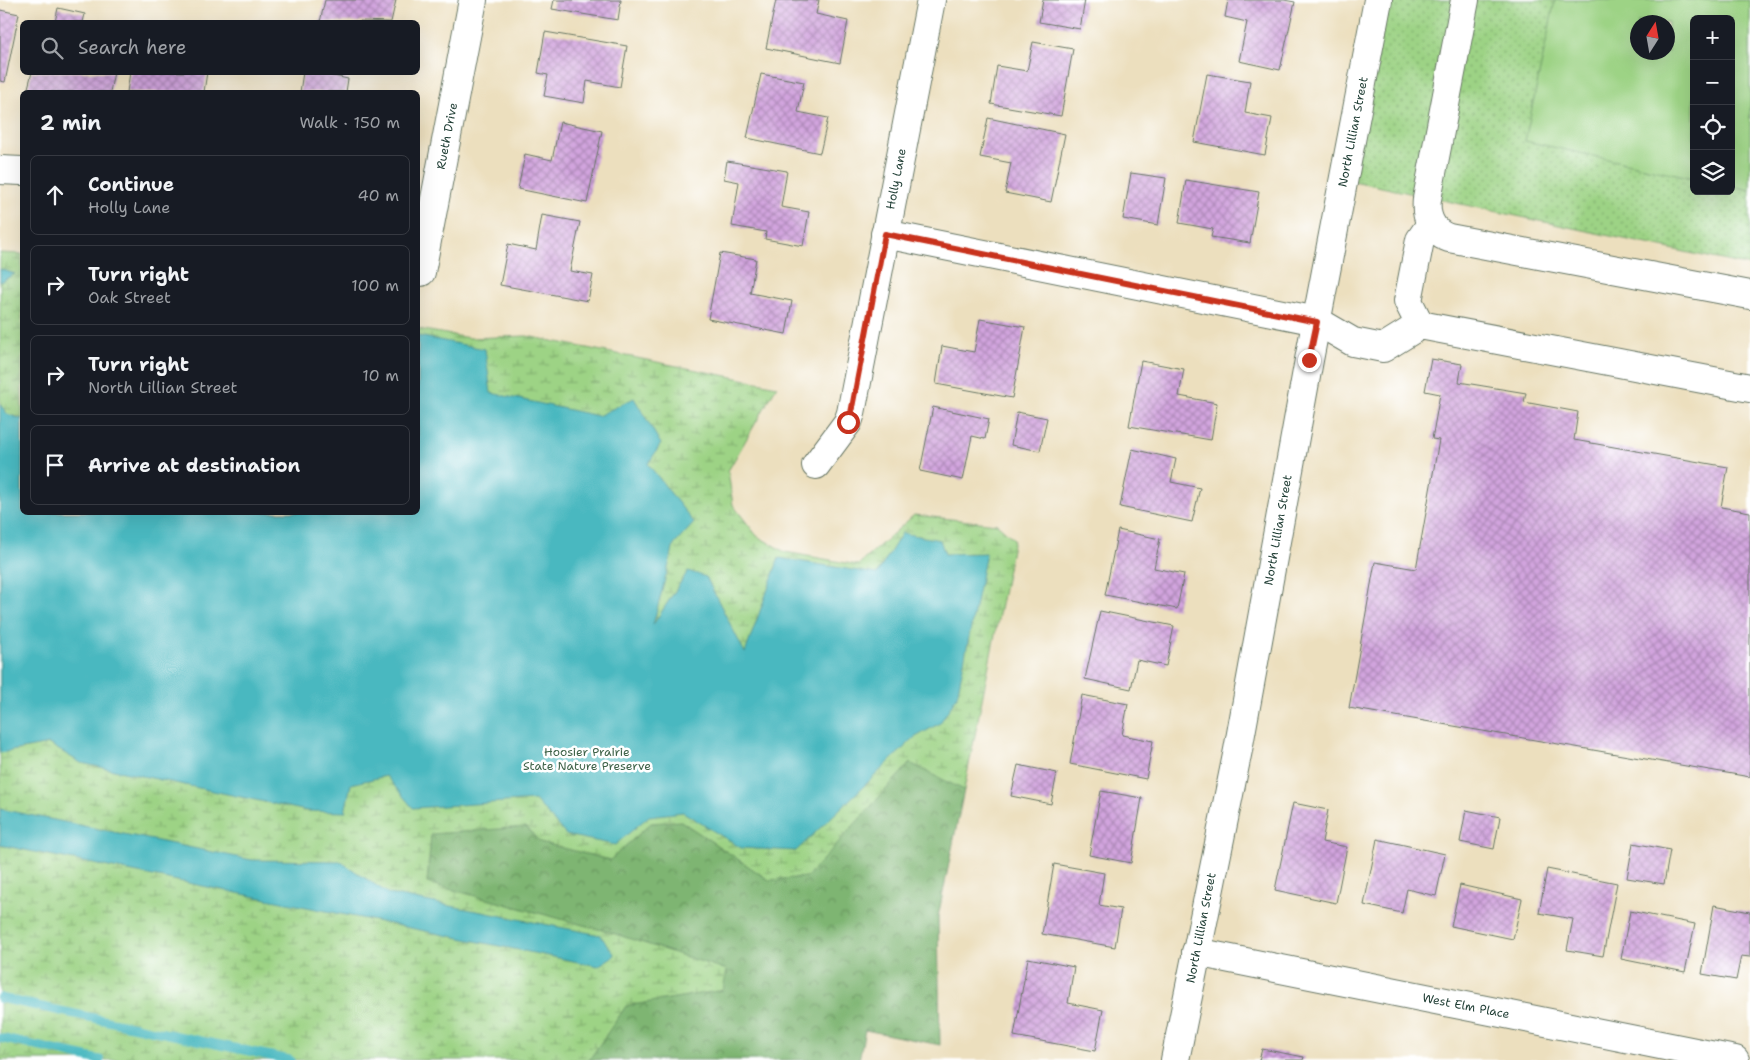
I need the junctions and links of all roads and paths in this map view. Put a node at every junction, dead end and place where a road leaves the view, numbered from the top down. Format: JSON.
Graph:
{"nodes":[{"id":1,"x":473,"y":0,"type":"edge"},
{"id":2,"x":931,"y":0,"type":"edge"},
{"id":3,"x":1378,"y":0,"type":"edge"},
{"id":4,"x":1465,"y":0,"type":"edge"},
{"id":5,"x":0,"y":170,"type":"edge"},
{"id":6,"x":20,"y":172,"type":"edge"},
{"id":7,"x":1431,"y":224,"type":"junction"},
{"id":8,"x":423,"y":225,"type":"edge"},
{"id":9,"x":885,"y":234,"type":"junction"},
{"id":10,"x":421,"y":272,"type":"dead end"},
{"id":11,"x":1750,"y":295,"type":"edge"},
{"id":12,"x":1317,"y":322,"type":"junction"},
{"id":13,"x":1420,"y":325,"type":"junction"},
{"id":14,"x":1750,"y":388,"type":"edge"},
{"id":15,"x":816,"y":465,"type":"dead end"},
{"id":16,"x":1196,"y":952,"type":"junction"},
{"id":17,"x":1175,"y":1060,"type":"edge"},
{"id":18,"x":1735,"y":1060,"type":"edge"}],
"edges":[{"from":1,"to":8,"type":"street","name":"Rueth Drive"},
{"from":2,"to":9,"type":"street","name":"Holly Lane"},
{"from":3,"to":12,"type":"street","name":"North Lillian Street"},
{"from":4,"to":7,"type":"street"},
{"from":5,"to":6,"type":"street"},
{"from":7,"to":11,"type":"street"},
{"from":7,"to":13,"type":"street"},
{"from":8,"to":10,"type":"street","name":"Rueth Drive"},
{"from":9,"to":12,"type":"street"},
{"from":9,"to":15,"type":"street","name":"Holly Lane"},
{"from":12,"to":13,"type":"street"},
{"from":12,"to":16,"type":"street","name":"North Lillian Street"},
{"from":13,"to":14,"type":"street"},
{"from":16,"to":17,"type":"street","name":"North Lillian Street"},
{"from":16,"to":18,"type":"street","name":"West Elm Place"}]}
